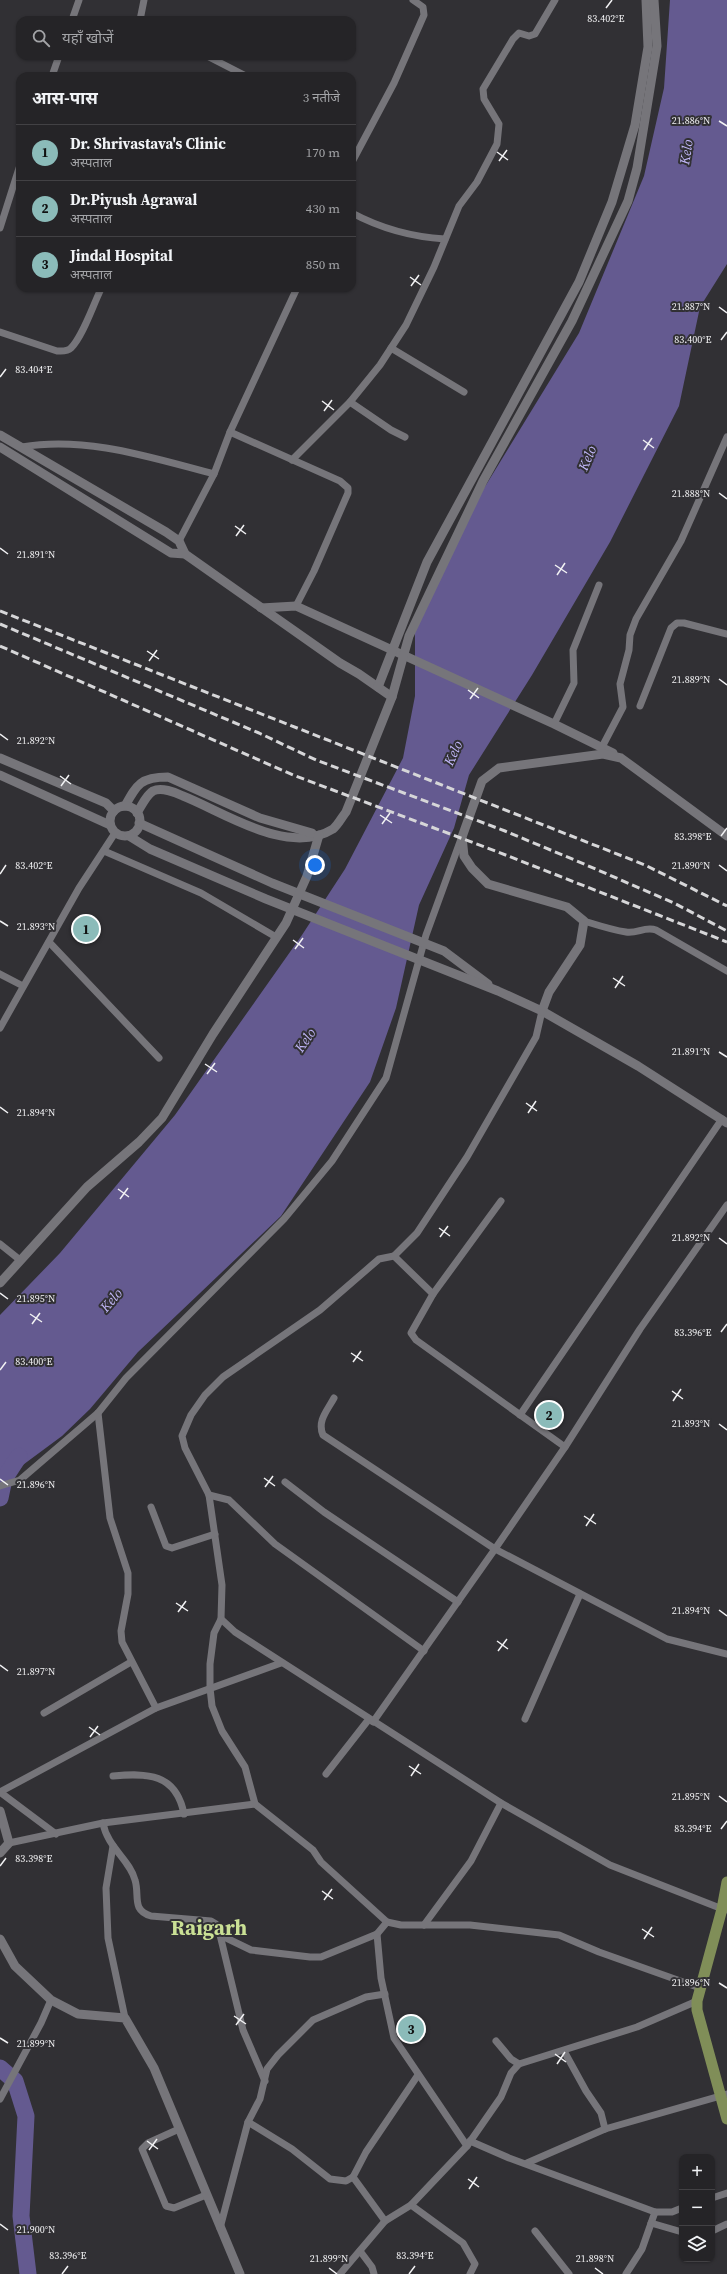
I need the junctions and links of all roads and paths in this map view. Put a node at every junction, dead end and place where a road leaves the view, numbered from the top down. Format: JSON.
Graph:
{"nodes":[{"id":1,"x":79,"y":0,"type":"edge"},
{"id":2,"x":144,"y":0,"type":"edge"},
{"id":3,"x":414,"y":0,"type":"edge"},
{"id":4,"x":555,"y":0,"type":"edge"},
{"id":5,"x":646,"y":0,"type":"edge"},
{"id":6,"x":654,"y":0,"type":"edge"},
{"id":7,"x":73,"y":16,"type":"edge"},
{"id":8,"x":141,"y":16,"type":"edge"},
{"id":9,"x":58,"y":60,"type":"edge"},
{"id":10,"x":215,"y":60,"type":"edge"},
{"id":11,"x":53,"y":72,"type":"edge"},
{"id":12,"x":238,"y":72,"type":"edge"},
{"id":13,"x":356,"y":154,"type":"edge"},
{"id":14,"x":16,"y":178,"type":"edge"},
{"id":15,"x":356,"y":214,"type":"edge"},
{"id":16,"x":0,"y":228,"type":"edge"},
{"id":17,"x":445,"y":239,"type":"junction"},
{"id":18,"x":100,"y":292,"type":"edge"},
{"id":19,"x":295,"y":292,"type":"edge"},
{"id":20,"x":0,"y":332,"type":"edge"},
{"id":21,"x":391,"y":348,"type":"junction"},
{"id":22,"x":464,"y":392,"type":"dead end"},
{"id":23,"x":350,"y":402,"type":"junction"},
{"id":24,"x":230,"y":432,"type":"junction"},
{"id":25,"x":0,"y":435,"type":"edge"},
{"id":26,"x":405,"y":437,"type":"dead end"},
{"id":27,"x":727,"y":437,"type":"edge"},
{"id":28,"x":0,"y":447,"type":"edge"},
{"id":29,"x":22,"y":447,"type":"junction"},
{"id":30,"x":292,"y":460,"type":"junction"},
{"id":31,"x":214,"y":474,"type":"junction"},
{"id":32,"x":179,"y":541,"type":"junction"},
{"id":33,"x":185,"y":554,"type":"junction"},
{"id":34,"x":599,"y":585,"type":"dead end"},
{"id":35,"x":296,"y":606,"type":"junction"},
{"id":36,"x":261,"y":608,"type":"junction"},
{"id":37,"x":727,"y":634,"type":"edge"},
{"id":38,"x":378,"y":687,"type":"junction"},
{"id":39,"x":392,"y":697,"type":"junction"},
{"id":40,"x":640,"y":706,"type":"dead end"},
{"id":41,"x":554,"y":724,"type":"junction"},
{"id":42,"x":602,"y":747,"type":"junction"},
{"id":43,"x":0,"y":758,"type":"edge"},
{"id":44,"x":621,"y":758,"type":"junction"},
{"id":45,"x":0,"y":775,"type":"edge"},
{"id":46,"x":125,"y":806,"type":"junction"},
{"id":47,"x":114,"y":811,"type":"junction"},
{"id":48,"x":137,"y":813,"type":"junction"},
{"id":49,"x":139,"y":823,"type":"junction"},
{"id":50,"x":110,"y":824,"type":"junction"},
{"id":51,"x":116,"y":833,"type":"junction"},
{"id":52,"x":319,"y":835,"type":"junction"},
{"id":53,"x":129,"y":836,"type":"junction"},
{"id":54,"x":727,"y":836,"type":"edge"},
{"id":55,"x":462,"y":837,"type":"junction"},
{"id":56,"x":104,"y":851,"type":"junction"},
{"id":57,"x":584,"y":921,"type":"junction"},
{"id":58,"x":276,"y":937,"type":"junction"},
{"id":59,"x":49,"y":942,"type":"junction"},
{"id":60,"x":727,"y":971,"type":"edge"},
{"id":61,"x":0,"y":974,"type":"edge"},
{"id":62,"x":23,"y":986,"type":"junction"},
{"id":63,"x":498,"y":991,"type":"junction"},
{"id":64,"x":542,"y":1011,"type":"junction"},
{"id":65,"x":0,"y":1028,"type":"edge"},
{"id":66,"x":159,"y":1058,"type":"dead end"},
{"id":67,"x":724,"y":1121,"type":"edge"},
{"id":68,"x":501,"y":1201,"type":"dead end"},
{"id":69,"x":727,"y":1205,"type":"edge"},
{"id":70,"x":0,"y":1244,"type":"edge"},
{"id":71,"x":394,"y":1256,"type":"junction"},
{"id":72,"x":20,"y":1260,"type":"junction"},
{"id":73,"x":0,"y":1283,"type":"edge"},
{"id":74,"x":433,"y":1294,"type":"junction"},
{"id":75,"x":334,"y":1398,"type":"dead end"},
{"id":76,"x":98,"y":1413,"type":"junction"},
{"id":77,"x":520,"y":1415,"type":"junction"},
{"id":78,"x":565,"y":1446,"type":"junction"},
{"id":79,"x":285,"y":1482,"type":"dead end"},
{"id":80,"x":0,"y":1486,"type":"edge"},
{"id":81,"x":209,"y":1495,"type":"junction"},
{"id":82,"x":151,"y":1506,"type":"dead end"},
{"id":83,"x":215,"y":1534,"type":"junction"},
{"id":84,"x":495,"y":1550,"type":"junction"},
{"id":85,"x":580,"y":1594,"type":"junction"},
{"id":86,"x":458,"y":1602,"type":"junction"},
{"id":87,"x":221,"y":1619,"type":"junction"},
{"id":88,"x":424,"y":1651,"type":"junction"},
{"id":89,"x":727,"y":1654,"type":"edge"},
{"id":90,"x":131,"y":1662,"type":"junction"},
{"id":91,"x":282,"y":1662,"type":"junction"},
{"id":92,"x":210,"y":1688,"type":"junction"},
{"id":93,"x":156,"y":1708,"type":"junction"},
{"id":94,"x":44,"y":1713,"type":"dead end"},
{"id":95,"x":525,"y":1719,"type":"dead end"},
{"id":96,"x":371,"y":1720,"type":"junction"},
{"id":97,"x":326,"y":1774,"type":"dead end"},
{"id":98,"x":112,"y":1776,"type":"dead end"},
{"id":99,"x":0,"y":1792,"type":"edge"},
{"id":100,"x":501,"y":1802,"type":"junction"},
{"id":101,"x":255,"y":1804,"type":"junction"},
{"id":102,"x":0,"y":1811,"type":"edge"},
{"id":103,"x":184,"y":1814,"type":"junction"},
{"id":104,"x":103,"y":1823,"type":"junction"},
{"id":105,"x":56,"y":1834,"type":"junction"},
{"id":106,"x":9,"y":1844,"type":"junction"},
{"id":107,"x":113,"y":1846,"type":"junction"},
{"id":108,"x":0,"y":1853,"type":"edge"},
{"id":109,"x":727,"y":1882,"type":"edge"},
{"id":110,"x":724,"y":1910,"type":"edge"},
{"id":111,"x":387,"y":1922,"type":"junction"},
{"id":112,"x":424,"y":1925,"type":"junction"},
{"id":113,"x":377,"y":1934,"type":"junction"},
{"id":114,"x":220,"y":1935,"type":"junction"},
{"id":115,"x":0,"y":1939,"type":"edge"},
{"id":116,"x":700,"y":1988,"type":"junction"},
{"id":117,"x":385,"y":1994,"type":"junction"},
{"id":118,"x":51,"y":2000,"type":"junction"},
{"id":119,"x":697,"y":2001,"type":"junction"},
{"id":120,"x":125,"y":2018,"type":"junction"},
{"id":121,"x":496,"y":2041,"type":"dead end"},
{"id":122,"x":564,"y":2051,"type":"junction"},
{"id":123,"x":519,"y":2064,"type":"junction"},
{"id":124,"x":418,"y":2075,"type":"junction"},
{"id":125,"x":265,"y":2081,"type":"junction"},
{"id":126,"x":724,"y":2094,"type":"edge"},
{"id":127,"x":0,"y":2099,"type":"edge"},
{"id":128,"x":727,"y":2118,"type":"edge"},
{"id":129,"x":248,"y":2122,"type":"junction"},
{"id":130,"x":179,"y":2129,"type":"junction"},
{"id":131,"x":605,"y":2129,"type":"junction"},
{"id":132,"x":469,"y":2143,"type":"junction"},
{"id":133,"x":527,"y":2163,"type":"junction"},
{"id":134,"x":353,"y":2178,"type":"junction"},
{"id":135,"x":727,"y":2193,"type":"edge"},
{"id":136,"x":206,"y":2196,"type":"junction"},
{"id":137,"x":715,"y":2197,"type":"edge"},
{"id":138,"x":411,"y":2205,"type":"junction"},
{"id":139,"x":679,"y":2209,"type":"edge"},
{"id":140,"x":655,"y":2212,"type":"junction"},
{"id":141,"x":385,"y":2221,"type":"junction"},
{"id":142,"x":651,"y":2224,"type":"junction"},
{"id":143,"x":727,"y":2224,"type":"edge"},
{"id":144,"x":220,"y":2228,"type":"junction"},
{"id":145,"x":715,"y":2230,"type":"edge"},
{"id":146,"x":535,"y":2231,"type":"dead end"},
{"id":147,"x":679,"y":2231,"type":"edge"},
{"id":148,"x":360,"y":2251,"type":"junction"},
{"id":149,"x":240,"y":2274,"type":"edge"},
{"id":150,"x":340,"y":2274,"type":"edge"},
{"id":151,"x":374,"y":2274,"type":"edge"},
{"id":152,"x":470,"y":2274,"type":"edge"},
{"id":153,"x":569,"y":2274,"type":"edge"},
{"id":154,"x":626,"y":2274,"type":"edge"}],
"edges":[{"from":1,"to":7,"type":"street"},
{"from":2,"to":8,"type":"street"},
{"from":3,"to":13,"type":"street"},
{"from":4,"to":17,"type":"street"},
{"from":5,"to":38,"type":"street"},
{"from":6,"to":39,"type":"street"},
{"from":9,"to":11,"type":"street"},
{"from":10,"to":12,"type":"street"},
{"from":14,"to":16,"type":"street"},
{"from":15,"to":17,"type":"street"},
{"from":17,"to":21,"type":"street"},
{"from":18,"to":20,"type":"street"},
{"from":19,"to":24,"type":"street"},
{"from":21,"to":22,"type":"street"},
{"from":21,"to":23,"type":"street"},
{"from":23,"to":26,"type":"street"},
{"from":23,"to":30,"type":"street"},
{"from":24,"to":30,"type":"street"},
{"from":24,"to":31,"type":"street"},
{"from":25,"to":29,"type":"street"},
{"from":27,"to":42,"type":"street"},
{"from":28,"to":33,"type":"street"},
{"from":29,"to":31,"type":"street"},
{"from":29,"to":32,"type":"street"},
{"from":30,"to":35,"type":"street"},
{"from":31,"to":32,"type":"street"},
{"from":32,"to":33,"type":"street"},
{"from":33,"to":36,"type":"street"},
{"from":34,"to":41,"type":"street"},
{"from":35,"to":36,"type":"street"},
{"from":35,"to":41,"type":"street"},
{"from":36,"to":38,"type":"street"},
{"from":37,"to":40,"type":"street"},
{"from":38,"to":39,"type":"street"},
{"from":39,"to":52,"type":"street"},
{"from":41,"to":42,"type":"street"},
{"from":42,"to":44,"type":"street"},
{"from":43,"to":47,"type":"street"},
{"from":44,"to":54,"type":"street"},
{"from":44,"to":55,"type":"street"},
{"from":45,"to":50,"type":"street"},
{"from":46,"to":47,"type":"street"},
{"from":46,"to":48,"type":"street"},
{"from":46,"to":52,"type":"street"},
{"from":47,"to":50,"type":"street"},
{"from":48,"to":49,"type":"street"},
{"from":48,"to":52,"type":"street"},
{"from":49,"to":53,"type":"street"},
{"from":49,"to":63,"type":"street"},
{"from":50,"to":51,"type":"street"},
{"from":51,"to":53,"type":"street"},
{"from":51,"to":56,"type":"street"},
{"from":52,"to":58,"type":"street"},
{"from":53,"to":63,"type":"street"},
{"from":55,"to":57,"type":"street"},
{"from":55,"to":76,"type":"street"},
{"from":56,"to":58,"type":"street"},
{"from":56,"to":59,"type":"street"},
{"from":57,"to":60,"type":"street"},
{"from":57,"to":64,"type":"street"},
{"from":58,"to":72,"type":"street"},
{"from":59,"to":62,"type":"street"},
{"from":59,"to":66,"type":"street"},
{"from":61,"to":62,"type":"street"},
{"from":62,"to":65,"type":"street"},
{"from":63,"to":64,"type":"street"},
{"from":64,"to":67,"type":"street"},
{"from":64,"to":71,"type":"street"},
{"from":67,"to":77,"type":"street"},
{"from":68,"to":74,"type":"street"},
{"from":69,"to":78,"type":"street"},
{"from":70,"to":72,"type":"street"},
{"from":71,"to":74,"type":"street"},
{"from":71,"to":81,"type":"street"},
{"from":72,"to":73,"type":"street"},
{"from":74,"to":77,"type":"street"},
{"from":75,"to":84,"type":"street"},
{"from":76,"to":80,"type":"street"},
{"from":76,"to":90,"type":"street"},
{"from":77,"to":78,"type":"street"},
{"from":78,"to":84,"type":"street"},
{"from":79,"to":86,"type":"street"},
{"from":81,"to":83,"type":"street"},
{"from":81,"to":88,"type":"street"},
{"from":82,"to":83,"type":"street"},
{"from":83,"to":87,"type":"street"},
{"from":84,"to":85,"type":"street"},
{"from":84,"to":86,"type":"street"},
{"from":85,"to":89,"type":"street"},
{"from":85,"to":95,"type":"street"},
{"from":86,"to":88,"type":"street"},
{"from":87,"to":91,"type":"street"},
{"from":87,"to":92,"type":"street"},
{"from":88,"to":96,"type":"street"},
{"from":90,"to":93,"type":"street"},
{"from":90,"to":94,"type":"street"},
{"from":91,"to":92,"type":"street"},
{"from":91,"to":96,"type":"street"},
{"from":92,"to":93,"type":"street"},
{"from":92,"to":101,"type":"street"},
{"from":93,"to":99,"type":"street"},
{"from":96,"to":97,"type":"street"},
{"from":96,"to":100,"type":"street"},
{"from":98,"to":103,"type":"street"},
{"from":99,"to":105,"type":"street"},
{"from":100,"to":110,"type":"street"},
{"from":100,"to":112,"type":"street"},
{"from":101,"to":103,"type":"street"},
{"from":101,"to":111,"type":"street"},
{"from":102,"to":106,"type":"street"},
{"from":103,"to":104,"type":"street"},
{"from":104,"to":105,"type":"street"},
{"from":104,"to":107,"type":"street"},
{"from":105,"to":106,"type":"street"},
{"from":106,"to":108,"type":"street"},
{"from":107,"to":114,"type":"street"},
{"from":107,"to":120,"type":"street"},
{"from":109,"to":110,"type":"main road"},
{"from":110,"to":116,"type":"main road"},
{"from":111,"to":112,"type":"street"},
{"from":111,"to":113,"type":"street"},
{"from":112,"to":116,"type":"street"},
{"from":113,"to":114,"type":"street"},
{"from":113,"to":117,"type":"street"},
{"from":114,"to":125,"type":"street"},
{"from":115,"to":118,"type":"street"},
{"from":116,"to":119,"type":"main road"},
{"from":117,"to":124,"type":"street"},
{"from":117,"to":125,"type":"street"},
{"from":118,"to":120,"type":"street"},
{"from":118,"to":127,"type":"street"},
{"from":119,"to":122,"type":"street"},
{"from":119,"to":126,"type":"main road"},
{"from":120,"to":130,"type":"street"},
{"from":121,"to":123,"type":"street"},
{"from":122,"to":123,"type":"street"},
{"from":122,"to":131,"type":"street"},
{"from":123,"to":132,"type":"street"},
{"from":124,"to":132,"type":"street"},
{"from":124,"to":134,"type":"street"},
{"from":125,"to":129,"type":"street"},
{"from":126,"to":128,"type":"main road"},
{"from":126,"to":131,"type":"street"},
{"from":129,"to":134,"type":"street"},
{"from":129,"to":144,"type":"street"},
{"from":130,"to":136,"type":"street"},
{"from":130,"to":136,"type":"street"},
{"from":131,"to":133,"type":"street"},
{"from":132,"to":133,"type":"street"},
{"from":132,"to":138,"type":"street"},
{"from":133,"to":140,"type":"street"},
{"from":134,"to":141,"type":"street"},
{"from":135,"to":137,"type":"street"},
{"from":136,"to":144,"type":"street"},
{"from":138,"to":141,"type":"street"},
{"from":138,"to":152,"type":"street"},
{"from":139,"to":140,"type":"street"},
{"from":140,"to":142,"type":"street"},
{"from":141,"to":148,"type":"street"},
{"from":142,"to":147,"type":"street"},
{"from":142,"to":154,"type":"street"},
{"from":143,"to":145,"type":"street"},
{"from":144,"to":149,"type":"street"},
{"from":146,"to":153,"type":"street"},
{"from":148,"to":150,"type":"street"},
{"from":148,"to":151,"type":"street"}]}
